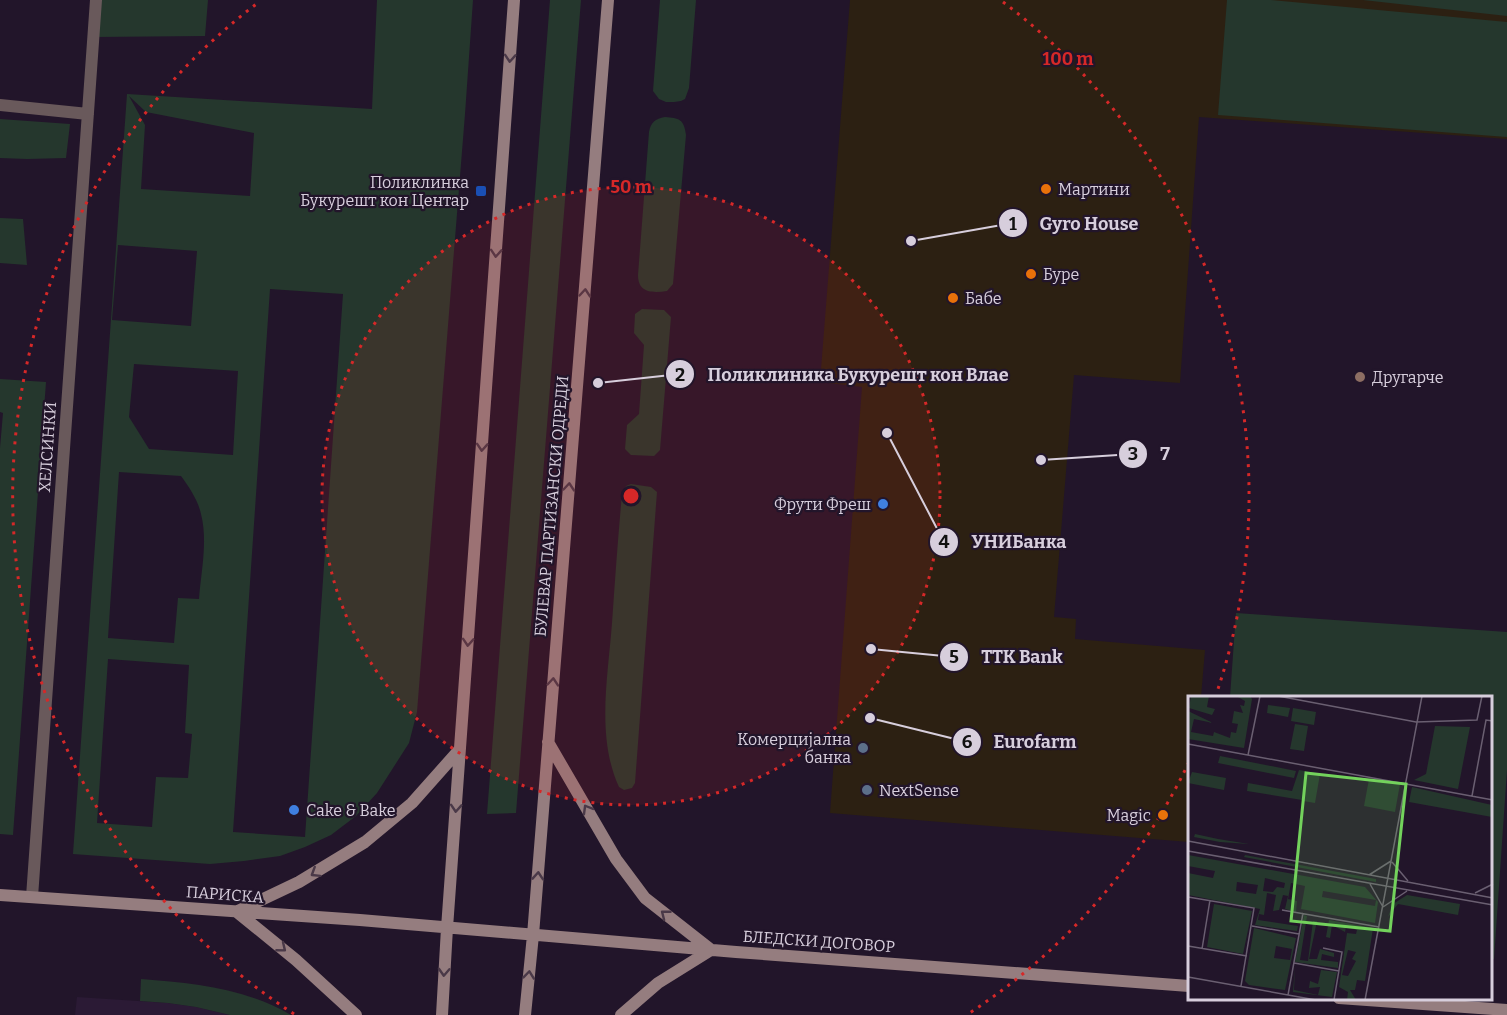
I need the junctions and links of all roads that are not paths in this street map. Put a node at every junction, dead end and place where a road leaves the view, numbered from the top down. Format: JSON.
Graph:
{"nodes":[{"id":1,"x":96,"y":0,"type":"edge"},
{"id":2,"x":514,"y":0,"type":"edge"},
{"id":3,"x":608,"y":0,"type":"edge"},
{"id":4,"x":0,"y":105,"type":"edge"},
{"id":5,"x":88,"y":114,"type":"junction"},
{"id":6,"x":548,"y":742,"type":"junction"},
{"id":7,"x":460,"y":749,"type":"junction"},
{"id":8,"x":0,"y":895,"type":"edge"},
{"id":9,"x":32,"y":897,"type":"junction"},
{"id":10,"x":237,"y":912,"type":"junction"},
{"id":11,"x":447,"y":928,"type":"junction"},
{"id":12,"x":533,"y":934,"type":"junction"},
{"id":13,"x":711,"y":950,"type":"junction"},
{"id":14,"x":1188,"y":986,"type":"edge"},
{"id":15,"x":1353,"y":1000,"type":"edge"},
{"id":16,"x":1507,"y":1010,"type":"edge"},
{"id":17,"x":356,"y":1015,"type":"edge"},
{"id":18,"x":442,"y":1015,"type":"edge"},
{"id":19,"x":525,"y":1015,"type":"edge"},
{"id":20,"x":621,"y":1015,"type":"edge"}],
"edges":[{"from":1,"to":5,"type":"street","name":"ХЕЛСИНКИ"},
{"from":2,"to":7,"type":"street","one_way":true},
{"from":6,"to":3,"type":"street","name":"БУЛЕВАР ПАРТИЗАНСКИ ОДРЕДИ","one_way":true},
{"from":4,"to":5,"type":"street"},
{"from":5,"to":9,"type":"street","name":"ХЕЛСИНКИ"},
{"from":12,"to":6,"type":"street","name":"БУЛЕВАР ПАРТИЗАНСКИ ОДРЕДИ","one_way":true},
{"from":13,"to":6,"type":"street","one_way":true},
{"from":7,"to":10,"type":"street","one_way":true},
{"from":7,"to":11,"type":"street","one_way":true},
{"from":8,"to":9,"type":"street","name":"ПАРИСКА"},
{"from":9,"to":10,"type":"street","name":"ПАРИСКА"},
{"from":10,"to":11,"type":"street","name":"ПАРИСКА"},
{"from":10,"to":17,"type":"street","one_way":true},
{"from":11,"to":12,"type":"street","name":"БЛЕДСКИ ДОГОВОР"},
{"from":11,"to":18,"type":"street","one_way":true},
{"from":12,"to":13,"type":"street","name":"БЛЕДСКИ ДОГОВОР"},
{"from":19,"to":12,"type":"street","name":"БУЛЕВАР ПАРТИЗАНСКИ ОДРЕДИ","one_way":true},
{"from":13,"to":14,"type":"street","name":"БЛЕДСКИ ДОГОВОР"},
{"from":13,"to":20,"type":"street"},
{"from":15,"to":16,"type":"street"}]}
